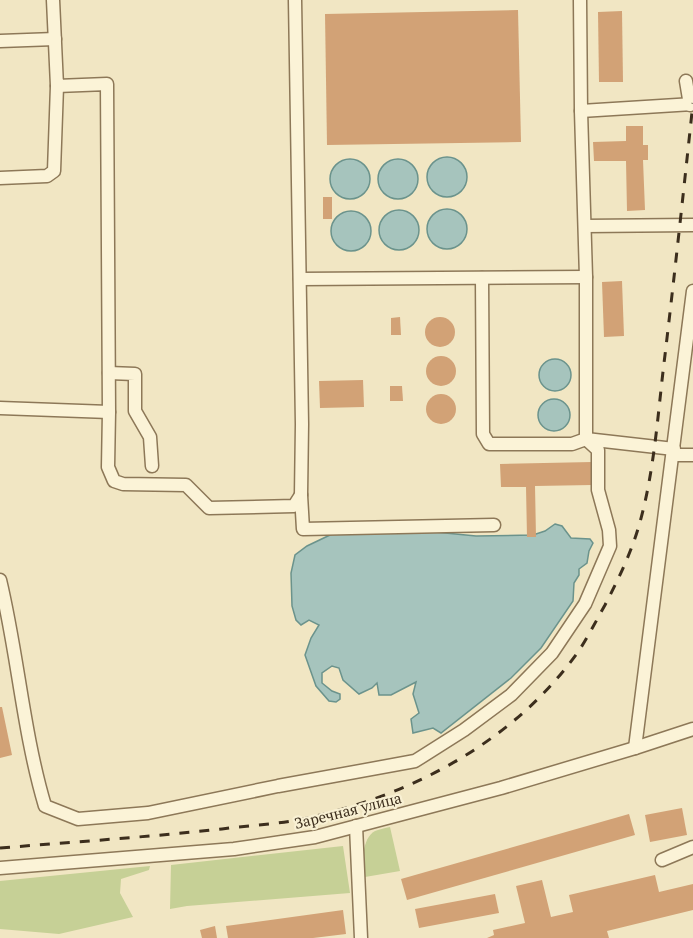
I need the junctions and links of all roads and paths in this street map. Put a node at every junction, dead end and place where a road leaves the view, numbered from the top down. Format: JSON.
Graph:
{"nodes":[{"id":1,"x":53,"y":0,"type":"edge"},
{"id":2,"x":295,"y":0,"type":"edge"},
{"id":3,"x":580,"y":0,"type":"edge"},
{"id":4,"x":55,"y":39,"type":"junction"},
{"id":5,"x":0,"y":41,"type":"edge"},
{"id":6,"x":686,"y":81,"type":"dead end"},
{"id":7,"x":57,"y":86,"type":"junction"},
{"id":8,"x":692,"y":105,"type":"edge"},
{"id":9,"x":581,"y":111,"type":"junction"},
{"id":10,"x":0,"y":178,"type":"edge"},
{"id":11,"x":693,"y":225,"type":"edge"},
{"id":12,"x":585,"y":226,"type":"junction"},
{"id":13,"x":586,"y":277,"type":"junction"},
{"id":14,"x":482,"y":278,"type":"junction"},
{"id":15,"x":300,"y":279,"type":"junction"},
{"id":16,"x":693,"y":291,"type":"edge"},
{"id":17,"x":109,"y":373,"type":"junction"},
{"id":18,"x":0,"y":408,"type":"edge"},
{"id":19,"x":109,"y":412,"type":"junction"},
{"id":20,"x":586,"y":439,"type":"junction"},
{"id":21,"x":673,"y":452,"type":"junction"},
{"id":22,"x":693,"y":455,"type":"edge"},
{"id":23,"x":152,"y":466,"type":"dead end"},
{"id":24,"x":301,"y":495,"type":"junction"},
{"id":25,"x":494,"y":525,"type":"dead end"},
{"id":26,"x":0,"y":580,"type":"edge"},
{"id":27,"x":692,"y":733,"type":"edge"},
{"id":28,"x":635,"y":748,"type":"junction"},
{"id":29,"x":356,"y":826,"type":"junction"},
{"id":30,"x":693,"y":847,"type":"edge"},
{"id":31,"x":662,"y":860,"type":"dead end"},
{"id":32,"x":0,"y":868,"type":"edge"},
{"id":33,"x":361,"y":938,"type":"edge"}],
"edges":[{"from":1,"to":4,"type":"street"},
{"from":2,"to":15,"type":"street"},
{"from":3,"to":9,"type":"street"},
{"from":4,"to":5,"type":"street"},
{"from":4,"to":7,"type":"street"},
{"from":6,"to":8,"type":"street"},
{"from":7,"to":10,"type":"street"},
{"from":7,"to":17,"type":"street"},
{"from":8,"to":9,"type":"street"},
{"from":9,"to":12,"type":"street"},
{"from":11,"to":12,"type":"street"},
{"from":12,"to":13,"type":"street"},
{"from":13,"to":14,"type":"street"},
{"from":13,"to":20,"type":"street"},
{"from":14,"to":15,"type":"street"},
{"from":14,"to":20,"type":"street"},
{"from":15,"to":24,"type":"street"},
{"from":16,"to":21,"type":"street"},
{"from":17,"to":19,"type":"street"},
{"from":17,"to":23,"type":"street"},
{"from":18,"to":19,"type":"street"},
{"from":19,"to":24,"type":"street"},
{"from":20,"to":21,"type":"street"},
{"from":20,"to":26,"type":"street"},
{"from":21,"to":22,"type":"street"},
{"from":21,"to":28,"type":"street"},
{"from":24,"to":25,"type":"street"},
{"from":27,"to":28,"type":"street","name":"Заречная улица"},
{"from":28,"to":29,"type":"street","name":"Заречная улица"},
{"from":29,"to":32,"type":"street","name":"Заречная улица"},
{"from":29,"to":33,"type":"street"},
{"from":30,"to":31,"type":"street"}]}
